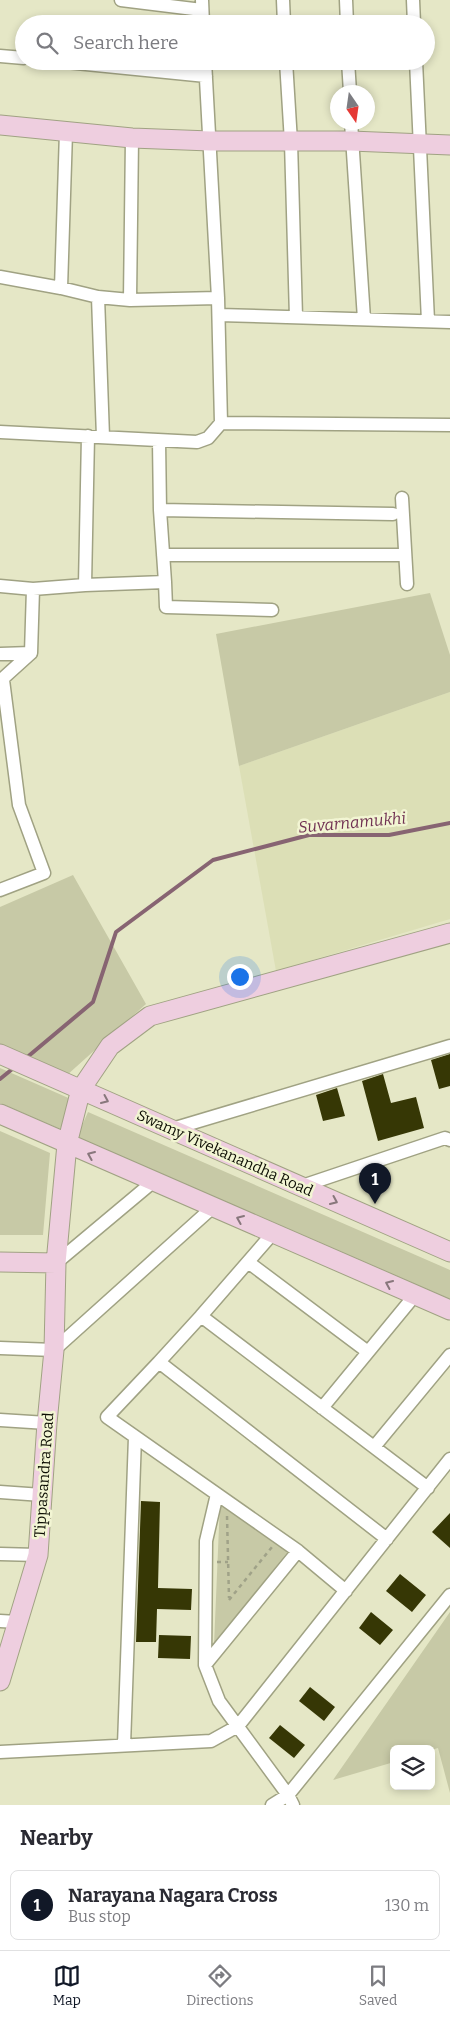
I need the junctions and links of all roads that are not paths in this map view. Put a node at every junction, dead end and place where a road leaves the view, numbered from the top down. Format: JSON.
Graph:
{"nodes":[{"id":1,"x":121,"y":0,"type":"edge"},
{"id":2,"x":283,"y":0,"type":"edge"},
{"id":3,"x":346,"y":0,"type":"edge"},
{"id":4,"x":413,"y":0,"type":"edge"},
{"id":5,"x":202,"y":5,"type":"edge"},
{"id":6,"x":284,"y":15,"type":"edge"},
{"id":7,"x":347,"y":15,"type":"edge"},
{"id":8,"x":414,"y":15,"type":"edge"},
{"id":9,"x":0,"y":56,"type":"edge"},
{"id":10,"x":15,"y":57,"type":"edge"},
{"id":11,"x":146,"y":70,"type":"edge"},
{"id":12,"x":206,"y":70,"type":"edge"},
{"id":13,"x":287,"y":70,"type":"edge"},
{"id":14,"x":349,"y":70,"type":"edge"},
{"id":15,"x":416,"y":70,"type":"edge"},
{"id":16,"x":206,"y":76,"type":"junction"},
{"id":17,"x":350,"y":85,"type":"edge"},
{"id":18,"x":0,"y":125,"type":"edge"},
{"id":19,"x":351,"y":130,"type":"edge"},
{"id":20,"x":66,"y":132,"type":"junction"},
{"id":21,"x":132,"y":138,"type":"junction"},
{"id":22,"x":210,"y":141,"type":"junction"},
{"id":23,"x":351,"y":141,"type":"junction"},
{"id":24,"x":291,"y":142,"type":"junction"},
{"id":25,"x":420,"y":144,"type":"junction"},
{"id":26,"x":450,"y":145,"type":"edge"},
{"id":27,"x":0,"y":277,"type":"edge"},
{"id":28,"x":61,"y":288,"type":"junction"},
{"id":29,"x":98,"y":297,"type":"junction"},
{"id":30,"x":218,"y":298,"type":"junction"},
{"id":31,"x":130,"y":300,"type":"junction"},
{"id":32,"x":219,"y":316,"type":"junction"},
{"id":33,"x":296,"y":317,"type":"junction"},
{"id":34,"x":364,"y":319,"type":"junction"},
{"id":35,"x":428,"y":321,"type":"junction"},
{"id":36,"x":450,"y":322,"type":"edge"},
{"id":37,"x":221,"y":423,"type":"junction"},
{"id":38,"x":450,"y":426,"type":"edge"},
{"id":39,"x":0,"y":432,"type":"edge"},
{"id":40,"x":88,"y":436,"type":"junction"},
{"id":41,"x":103,"y":436,"type":"junction"},
{"id":42,"x":159,"y":441,"type":"junction"},
{"id":43,"x":402,"y":498,"type":"dead end"},
{"id":44,"x":160,"y":510,"type":"junction"},
{"id":45,"x":393,"y":514,"type":"dead end"},
{"id":46,"x":163,"y":555,"type":"junction"},
{"id":47,"x":405,"y":555,"type":"junction"},
{"id":48,"x":165,"y":582,"type":"junction"},
{"id":49,"x":407,"y":584,"type":"dead end"},
{"id":50,"x":85,"y":585,"type":"junction"},
{"id":51,"x":0,"y":586,"type":"edge"},
{"id":52,"x":33,"y":589,"type":"junction"},
{"id":53,"x":272,"y":610,"type":"dead end"},
{"id":54,"x":31,"y":653,"type":"junction"},
{"id":55,"x":0,"y":654,"type":"edge"},
{"id":56,"x":2,"y":680,"type":"edge"},
{"id":57,"x":0,"y":890,"type":"edge"},
{"id":58,"x":450,"y":933,"type":"edge"},
{"id":59,"x":450,"y":1046,"type":"edge"},
{"id":60,"x":6,"y":1056,"type":"edge"},
{"id":61,"x":81,"y":1089,"type":"junction"},
{"id":62,"x":0,"y":1114,"type":"edge"},
{"id":63,"x":172,"y":1129,"type":"junction"},
{"id":64,"x":450,"y":1140,"type":"edge"},
{"id":65,"x":66,"y":1144,"type":"junction"},
{"id":66,"x":154,"y":1182,"type":"junction"},
{"id":67,"x":302,"y":1186,"type":"junction"},
{"id":68,"x":213,"y":1207,"type":"junction"},
{"id":69,"x":273,"y":1233,"type":"junction"},
{"id":70,"x":450,"y":1252,"type":"edge"},
{"id":71,"x":0,"y":1262,"type":"edge"},
{"id":72,"x":248,"y":1262,"type":"junction"},
{"id":73,"x":56,"y":1264,"type":"junction"},
{"id":74,"x":415,"y":1295,"type":"junction"},
{"id":75,"x":450,"y":1310,"type":"edge"},
{"id":76,"x":201,"y":1316,"type":"junction"},
{"id":77,"x":0,"y":1348,"type":"edge"},
{"id":78,"x":54,"y":1350,"type":"junction"},
{"id":79,"x":368,"y":1352,"type":"junction"},
{"id":80,"x":450,"y":1355,"type":"edge"},
{"id":81,"x":159,"y":1362,"type":"junction"},
{"id":82,"x":322,"y":1408,"type":"junction"},
{"id":83,"x":0,"y":1420,"type":"edge"},
{"id":84,"x":47,"y":1423,"type":"junction"},
{"id":85,"x":135,"y":1437,"type":"junction"},
{"id":86,"x":374,"y":1447,"type":"junction"},
{"id":87,"x":450,"y":1460,"type":"edge"},
{"id":88,"x":428,"y":1488,"type":"junction"},
{"id":89,"x":0,"y":1492,"type":"edge"},
{"id":90,"x":217,"y":1494,"type":"junction"},
{"id":91,"x":42,"y":1495,"type":"junction"},
{"id":92,"x":388,"y":1539,"type":"junction"},
{"id":93,"x":298,"y":1551,"type":"junction"},
{"id":94,"x":0,"y":1554,"type":"edge"},
{"id":95,"x":38,"y":1555,"type":"junction"},
{"id":96,"x":346,"y":1591,"type":"junction"},
{"id":97,"x":450,"y":1595,"type":"edge"},
{"id":98,"x":8,"y":1622,"type":"edge"},
{"id":99,"x":205,"y":1665,"type":"junction"},
{"id":100,"x":0,"y":1681,"type":"edge"},
{"id":101,"x":238,"y":1726,"type":"junction"},
{"id":102,"x":124,"y":1745,"type":"junction"},
{"id":103,"x":0,"y":1752,"type":"edge"},
{"id":104,"x":290,"y":1800,"type":"edge"},
{"id":105,"x":272,"y":1805,"type":"edge"}],
"edges":[{"from":1,"to":5,"type":"street"},
{"from":2,"to":6,"type":"street"},
{"from":3,"to":7,"type":"street"},
{"from":4,"to":8,"type":"street"},
{"from":9,"to":10,"type":"street"},
{"from":11,"to":16,"type":"street"},
{"from":12,"to":16,"type":"street"},
{"from":13,"to":24,"type":"street"},
{"from":14,"to":17,"type":"street"},
{"from":15,"to":25,"type":"street"},
{"from":16,"to":22,"type":"street"},
{"from":18,"to":20,"type":"street"},
{"from":19,"to":23,"type":"street"},
{"from":20,"to":21,"type":"street"},
{"from":20,"to":28,"type":"street"},
{"from":21,"to":22,"type":"street"},
{"from":21,"to":31,"type":"street"},
{"from":22,"to":24,"type":"street"},
{"from":22,"to":30,"type":"street"},
{"from":23,"to":24,"type":"street"},
{"from":23,"to":25,"type":"street"},
{"from":23,"to":34,"type":"street"},
{"from":24,"to":33,"type":"street"},
{"from":25,"to":26,"type":"street"},
{"from":25,"to":35,"type":"street"},
{"from":27,"to":28,"type":"street"},
{"from":28,"to":29,"type":"street"},
{"from":29,"to":31,"type":"street"},
{"from":29,"to":41,"type":"street"},
{"from":30,"to":31,"type":"street"},
{"from":30,"to":32,"type":"street"},
{"from":32,"to":33,"type":"street"},
{"from":32,"to":37,"type":"street"},
{"from":33,"to":34,"type":"street"},
{"from":34,"to":35,"type":"street"},
{"from":35,"to":36,"type":"street"},
{"from":37,"to":38,"type":"street"},
{"from":37,"to":42,"type":"street"},
{"from":39,"to":40,"type":"street"},
{"from":40,"to":41,"type":"street"},
{"from":40,"to":50,"type":"street"},
{"from":41,"to":42,"type":"street"},
{"from":42,"to":44,"type":"street"},
{"from":43,"to":47,"type":"street"},
{"from":44,"to":45,"type":"street"},
{"from":44,"to":46,"type":"street"},
{"from":46,"to":47,"type":"street"},
{"from":46,"to":48,"type":"street"},
{"from":47,"to":49,"type":"street"},
{"from":48,"to":50,"type":"street"},
{"from":48,"to":53,"type":"street"},
{"from":50,"to":52,"type":"street"},
{"from":51,"to":52,"type":"street"},
{"from":52,"to":54,"type":"street"},
{"from":54,"to":55,"type":"street"},
{"from":54,"to":56,"type":"street"},
{"from":56,"to":57,"type":"street"},
{"from":58,"to":61,"type":"street","name":"Tippasandra Road"},
{"from":59,"to":63,"type":"street"},
{"from":60,"to":61,"type":"street","name":"Swamy Vivekanandha Road"},
{"from":61,"to":63,"type":"street","name":"Swamy Vivekanandha Road","one_way":true},
{"from":61,"to":65,"type":"street","name":"Tippasandra Road"},
{"from":62,"to":65,"type":"street"},
{"from":63,"to":67,"type":"street","name":"Swamy Vivekanandha Road"},
{"from":64,"to":67,"type":"street"},
{"from":66,"to":65,"type":"street","one_way":true},
{"from":65,"to":73,"type":"street","name":"Tippasandra Road"},
{"from":66,"to":68,"type":"street"},
{"from":66,"to":73,"type":"street"},
{"from":67,"to":70,"type":"street","name":"Swamy Vivekanandha Road","one_way":true},
{"from":69,"to":68,"type":"street","one_way":true},
{"from":68,"to":78,"type":"street"},
{"from":69,"to":72,"type":"street"},
{"from":74,"to":69,"type":"street","one_way":true},
{"from":71,"to":73,"type":"street"},
{"from":72,"to":76,"type":"street"},
{"from":72,"to":79,"type":"street"},
{"from":73,"to":78,"type":"street","name":"Tippasandra Road"},
{"from":74,"to":75,"type":"street"},
{"from":74,"to":79,"type":"street"},
{"from":76,"to":81,"type":"street"},
{"from":76,"to":82,"type":"street"},
{"from":77,"to":78,"type":"street"},
{"from":78,"to":84,"type":"street","name":"Tippasandra Road"},
{"from":79,"to":82,"type":"street"},
{"from":80,"to":86,"type":"street"},
{"from":81,"to":85,"type":"street"},
{"from":81,"to":92,"type":"street"},
{"from":82,"to":86,"type":"street"},
{"from":83,"to":84,"type":"street"},
{"from":84,"to":91,"type":"street","name":"Tippasandra Road"},
{"from":85,"to":90,"type":"street"},
{"from":85,"to":102,"type":"street"},
{"from":86,"to":88,"type":"street"},
{"from":87,"to":88,"type":"street"},
{"from":88,"to":92,"type":"street"},
{"from":89,"to":91,"type":"street"},
{"from":90,"to":93,"type":"street"},
{"from":90,"to":99,"type":"street"},
{"from":91,"to":95,"type":"street","name":"Tippasandra Road"},
{"from":92,"to":96,"type":"street"},
{"from":93,"to":96,"type":"street"},
{"from":93,"to":99,"type":"street"},
{"from":94,"to":95,"type":"street"},
{"from":95,"to":98,"type":"street","name":"Tippasandra Road"},
{"from":96,"to":101,"type":"street"},
{"from":97,"to":104,"type":"street"},
{"from":98,"to":100,"type":"street","name":"Tippasandra Road"},
{"from":99,"to":101,"type":"street"},
{"from":101,"to":102,"type":"street"},
{"from":101,"to":104,"type":"street"},
{"from":102,"to":103,"type":"street"},
{"from":104,"to":105,"type":"street"}]}
